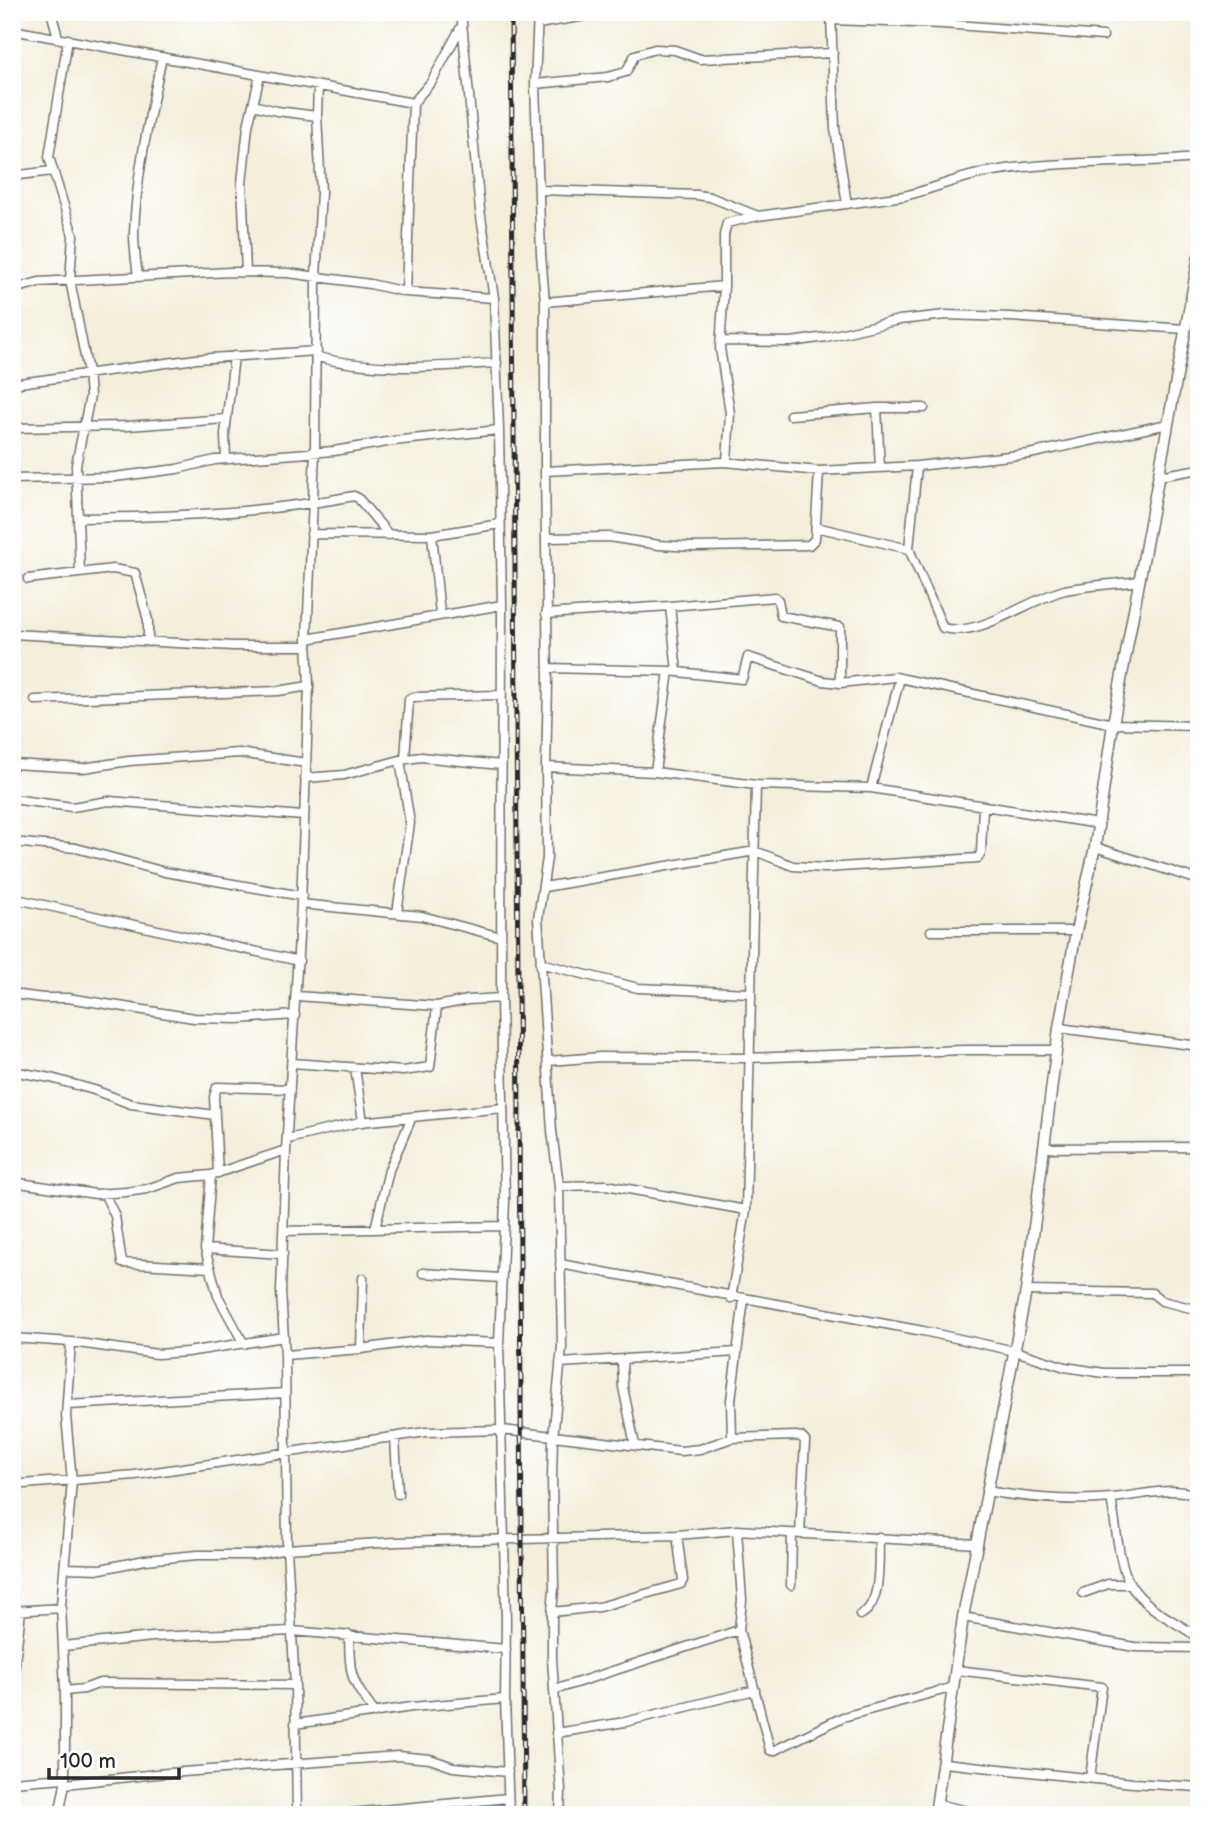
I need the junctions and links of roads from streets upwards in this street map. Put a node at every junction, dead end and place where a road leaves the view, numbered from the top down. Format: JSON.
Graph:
{"nodes":[{"id":1,"x":51,"y":12,"type":"edge"},
{"id":2,"x":461,"y":12,"type":"edge"},
{"id":3,"x":538,"y":12,"type":"edge"},
{"id":4,"x":609,"y":12,"type":"edge"},
{"id":5,"x":831,"y":16,"type":"edge"},
{"id":6,"x":538,"y":24,"type":"junction"},
{"id":7,"x":460,"y":27,"type":"junction"},
{"id":8,"x":12,"y":30,"type":"edge"},
{"id":9,"x":1103,"y":36,"type":"dead end"},
{"id":10,"x":58,"y":37,"type":"junction"},
{"id":11,"x":68,"y":39,"type":"junction"},
{"id":12,"x":833,"y":53,"type":"junction"},
{"id":13,"x":162,"y":57,"type":"junction"},
{"id":14,"x":260,"y":75,"type":"junction"},
{"id":15,"x":535,"y":84,"type":"junction"},
{"id":16,"x":318,"y":86,"type":"junction"},
{"id":17,"x":412,"y":103,"type":"junction"},
{"id":18,"x":253,"y":105,"type":"junction"},
{"id":19,"x":317,"y":116,"type":"junction"},
{"id":20,"x":1199,"y":158,"type":"edge"},
{"id":21,"x":52,"y":171,"type":"junction"},
{"id":22,"x":12,"y":176,"type":"edge"},
{"id":23,"x":539,"y":190,"type":"junction"},
{"id":24,"x":847,"y":204,"type":"junction"},
{"id":25,"x":758,"y":216,"type":"junction"},
{"id":26,"x":1199,"y":256,"type":"edge"},
{"id":27,"x":246,"y":272,"type":"junction"},
{"id":28,"x":138,"y":276,"type":"junction"},
{"id":29,"x":316,"y":276,"type":"junction"},
{"id":30,"x":70,"y":280,"type":"junction"},
{"id":31,"x":724,"y":286,"type":"junction"},
{"id":32,"x":406,"y":292,"type":"junction"},
{"id":33,"x":12,"y":295,"type":"edge"},
{"id":34,"x":494,"y":298,"type":"junction"},
{"id":35,"x":1195,"y":299,"type":"edge"},
{"id":36,"x":545,"y":302,"type":"junction"},
{"id":37,"x":1185,"y":329,"type":"junction"},
{"id":38,"x":720,"y":341,"type":"junction"},
{"id":39,"x":317,"y":354,"type":"junction"},
{"id":40,"x":234,"y":356,"type":"junction"},
{"id":41,"x":497,"y":363,"type":"junction"},
{"id":42,"x":88,"y":372,"type":"junction"},
{"id":43,"x":12,"y":384,"type":"edge"},
{"id":44,"x":877,"y":408,"type":"junction"},
{"id":45,"x":924,"y":408,"type":"dead end"},
{"id":46,"x":790,"y":415,"type":"dead end"},
{"id":47,"x":226,"y":419,"type":"junction"},
{"id":48,"x":1168,"y":424,"type":"junction"},
{"id":49,"x":12,"y":428,"type":"edge"},
{"id":50,"x":83,"y":428,"type":"junction"},
{"id":51,"x":499,"y":430,"type":"junction"},
{"id":52,"x":315,"y":452,"type":"junction"},
{"id":53,"x":226,"y":460,"type":"junction"},
{"id":54,"x":727,"y":463,"type":"junction"},
{"id":55,"x":918,"y":466,"type":"junction"},
{"id":56,"x":880,"y":468,"type":"junction"},
{"id":57,"x":1199,"y":469,"type":"edge"},
{"id":58,"x":545,"y":471,"type":"junction"},
{"id":59,"x":819,"y":471,"type":"junction"},
{"id":60,"x":1159,"y":476,"type":"junction"},
{"id":61,"x":76,"y":478,"type":"junction"},
{"id":62,"x":12,"y":479,"type":"edge"},
{"id":63,"x":313,"y":504,"type":"junction"},
{"id":64,"x":78,"y":517,"type":"junction"},
{"id":65,"x":499,"y":524,"type":"junction"},
{"id":66,"x":816,"y":527,"type":"junction"},
{"id":67,"x":311,"y":534,"type":"junction"},
{"id":68,"x":389,"y":534,"type":"junction"},
{"id":69,"x":432,"y":535,"type":"junction"},
{"id":70,"x":547,"y":538,"type":"junction"},
{"id":71,"x":909,"y":549,"type":"junction"},
{"id":72,"x":80,"y":572,"type":"junction"},
{"id":73,"x":28,"y":579,"type":"dead end"},
{"id":74,"x":1140,"y":581,"type":"junction"},
{"id":75,"x":502,"y":605,"type":"junction"},
{"id":76,"x":670,"y":606,"type":"junction"},
{"id":77,"x":440,"y":614,"type":"junction"},
{"id":78,"x":546,"y":614,"type":"junction"},
{"id":79,"x":12,"y":634,"type":"edge"},
{"id":80,"x":148,"y":642,"type":"junction"},
{"id":81,"x":307,"y":642,"type":"junction"},
{"id":82,"x":548,"y":668,"type":"junction"},
{"id":83,"x":673,"y":672,"type":"junction"},
{"id":84,"x":900,"y":678,"type":"junction"},
{"id":85,"x":840,"y":683,"type":"junction"},
{"id":86,"x":309,"y":686,"type":"junction"},
{"id":87,"x":500,"y":695,"type":"junction"},
{"id":88,"x":35,"y":700,"type":"dead end"},
{"id":89,"x":1113,"y":724,"type":"junction"},
{"id":90,"x":1199,"y":726,"type":"edge"},
{"id":91,"x":402,"y":759,"type":"junction"},
{"id":92,"x":306,"y":763,"type":"junction"},
{"id":93,"x":12,"y":764,"type":"edge"},
{"id":94,"x":501,"y":765,"type":"junction"},
{"id":95,"x":546,"y":767,"type":"junction"},
{"id":96,"x":655,"y":772,"type":"junction"},
{"id":97,"x":305,"y":778,"type":"junction"},
{"id":98,"x":756,"y":785,"type":"junction"},
{"id":99,"x":871,"y":788,"type":"junction"},
{"id":100,"x":12,"y":799,"type":"edge"},
{"id":101,"x":983,"y":806,"type":"junction"},
{"id":102,"x":303,"y":816,"type":"junction"},
{"id":103,"x":1098,"y":824,"type":"junction"},
{"id":104,"x":12,"y":842,"type":"edge"},
{"id":105,"x":1095,"y":847,"type":"junction"},
{"id":106,"x":755,"y":852,"type":"junction"},
{"id":107,"x":1199,"y":880,"type":"edge"},
{"id":108,"x":544,"y":887,"type":"junction"},
{"id":109,"x":12,"y":898,"type":"edge"},
{"id":110,"x":301,"y":900,"type":"junction"},
{"id":111,"x":397,"y":913,"type":"junction"},
{"id":112,"x":931,"y":931,"type":"dead end"},
{"id":113,"x":1076,"y":931,"type":"junction"},
{"id":114,"x":501,"y":937,"type":"junction"},
{"id":115,"x":299,"y":961,"type":"junction"},
{"id":116,"x":540,"y":963,"type":"junction"},
{"id":117,"x":750,"y":993,"type":"junction"},
{"id":118,"x":12,"y":994,"type":"edge"},
{"id":119,"x":296,"y":996,"type":"junction"},
{"id":120,"x":501,"y":998,"type":"junction"},
{"id":121,"x":437,"y":1006,"type":"junction"},
{"id":122,"x":295,"y":1015,"type":"junction"},
{"id":123,"x":1059,"y":1028,"type":"junction"},
{"id":124,"x":1199,"y":1046,"type":"edge"},
{"id":125,"x":1056,"y":1050,"type":"junction"},
{"id":126,"x":748,"y":1058,"type":"junction"},
{"id":127,"x":548,"y":1061,"type":"junction"},
{"id":128,"x":292,"y":1063,"type":"junction"},
{"id":129,"x":355,"y":1068,"type":"junction"},
{"id":130,"x":12,"y":1071,"type":"edge"},
{"id":131,"x":290,"y":1089,"type":"junction"},
{"id":132,"x":503,"y":1108,"type":"junction"},
{"id":133,"x":215,"y":1115,"type":"junction"},
{"id":134,"x":412,"y":1117,"type":"junction"},
{"id":135,"x":363,"y":1122,"type":"junction"},
{"id":136,"x":288,"y":1139,"type":"junction"},
{"id":137,"x":1044,"y":1147,"type":"junction"},
{"id":138,"x":1199,"y":1147,"type":"edge"},
{"id":139,"x":286,"y":1150,"type":"junction"},
{"id":140,"x":214,"y":1174,"type":"junction"},
{"id":141,"x":12,"y":1182,"type":"edge"},
{"id":142,"x":559,"y":1186,"type":"junction"},
{"id":143,"x":104,"y":1193,"type":"junction"},
{"id":144,"x":746,"y":1210,"type":"junction"},
{"id":145,"x":504,"y":1226,"type":"junction"},
{"id":146,"x":374,"y":1229,"type":"junction"},
{"id":147,"x":284,"y":1231,"type":"junction"},
{"id":148,"x":205,"y":1250,"type":"junction"},
{"id":149,"x":283,"y":1254,"type":"junction"},
{"id":150,"x":560,"y":1264,"type":"junction"},
{"id":151,"x":210,"y":1268,"type":"junction"},
{"id":152,"x":423,"y":1273,"type":"dead end"},
{"id":153,"x":363,"y":1278,"type":"dead end"},
{"id":154,"x":501,"y":1278,"type":"junction"},
{"id":155,"x":1026,"y":1291,"type":"junction"},
{"id":156,"x":731,"y":1297,"type":"junction"},
{"id":157,"x":744,"y":1299,"type":"junction"},
{"id":158,"x":1199,"y":1310,"type":"edge"},
{"id":159,"x":284,"y":1337,"type":"junction"},
{"id":160,"x":12,"y":1338,"type":"edge"},
{"id":161,"x":71,"y":1342,"type":"junction"},
{"id":162,"x":499,"y":1343,"type":"junction"},
{"id":163,"x":244,"y":1344,"type":"junction"},
{"id":164,"x":361,"y":1349,"type":"junction"},
{"id":165,"x":1015,"y":1351,"type":"junction"},
{"id":166,"x":737,"y":1352,"type":"junction"},
{"id":167,"x":285,"y":1355,"type":"junction"},
{"id":168,"x":622,"y":1361,"type":"junction"},
{"id":169,"x":561,"y":1363,"type":"junction"},
{"id":170,"x":1199,"y":1373,"type":"edge"},
{"id":171,"x":285,"y":1393,"type":"junction"},
{"id":172,"x":67,"y":1405,"type":"junction"},
{"id":173,"x":502,"y":1430,"type":"junction"},
{"id":174,"x":395,"y":1437,"type":"junction"},
{"id":175,"x":553,"y":1438,"type":"junction"},
{"id":176,"x":732,"y":1438,"type":"junction"},
{"id":177,"x":635,"y":1445,"type":"junction"},
{"id":178,"x":285,"y":1452,"type":"junction"},
{"id":179,"x":72,"y":1481,"type":"junction"},
{"id":180,"x":12,"y":1485,"type":"edge"},
{"id":181,"x":986,"y":1491,"type":"junction"},
{"id":182,"x":398,"y":1494,"type":"dead end"},
{"id":183,"x":1199,"y":1495,"type":"edge"},
{"id":184,"x":1111,"y":1498,"type":"junction"},
{"id":185,"x":737,"y":1530,"type":"junction"},
{"id":186,"x":796,"y":1534,"type":"junction"},
{"id":187,"x":677,"y":1535,"type":"junction"},
{"id":188,"x":879,"y":1537,"type":"junction"},
{"id":189,"x":554,"y":1539,"type":"junction"},
{"id":190,"x":504,"y":1540,"type":"junction"},
{"id":191,"x":978,"y":1544,"type":"junction"},
{"id":192,"x":287,"y":1549,"type":"junction"},
{"id":193,"x":65,"y":1567,"type":"junction"},
{"id":194,"x":1130,"y":1584,"type":"junction"},
{"id":195,"x":791,"y":1585,"type":"dead end"},
{"id":196,"x":1083,"y":1593,"type":"dead end"},
{"id":197,"x":62,"y":1608,"type":"junction"},
{"id":198,"x":17,"y":1611,"type":"edge"},
{"id":199,"x":552,"y":1612,"type":"junction"},
{"id":200,"x":860,"y":1615,"type":"dead end"},
{"id":201,"x":963,"y":1617,"type":"junction"},
{"id":202,"x":739,"y":1630,"type":"junction"},
{"id":203,"x":292,"y":1631,"type":"junction"},
{"id":204,"x":349,"y":1635,"type":"junction"},
{"id":205,"x":1199,"y":1638,"type":"edge"},
{"id":206,"x":63,"y":1646,"type":"junction"},
{"id":207,"x":506,"y":1648,"type":"junction"},
{"id":208,"x":1199,"y":1648,"type":"edge"},
{"id":209,"x":14,"y":1669,"type":"edge"},
{"id":210,"x":956,"y":1670,"type":"junction"},
{"id":211,"x":295,"y":1685,"type":"junction"},
{"id":212,"x":954,"y":1687,"type":"junction"},
{"id":213,"x":12,"y":1688,"type":"edge"},
{"id":214,"x":554,"y":1690,"type":"junction"},
{"id":215,"x":755,"y":1690,"type":"junction"},
{"id":216,"x":65,"y":1691,"type":"junction"},
{"id":217,"x":505,"y":1699,"type":"junction"},
{"id":218,"x":375,"y":1713,"type":"junction"},
{"id":219,"x":295,"y":1724,"type":"junction"},
{"id":220,"x":556,"y":1733,"type":"junction"},
{"id":221,"x":944,"y":1763,"type":"junction"},
{"id":222,"x":295,"y":1764,"type":"junction"},
{"id":223,"x":508,"y":1772,"type":"junction"},
{"id":224,"x":1090,"y":1778,"type":"junction"},
{"id":225,"x":64,"y":1781,"type":"junction"},
{"id":226,"x":12,"y":1782,"type":"edge"},
{"id":227,"x":1199,"y":1787,"type":"edge"},
{"id":228,"x":508,"y":1798,"type":"junction"},
{"id":229,"x":936,"y":1810,"type":"edge"},
{"id":230,"x":60,"y":1815,"type":"edge"},
{"id":231,"x":297,"y":1815,"type":"edge"},
{"id":232,"x":330,"y":1815,"type":"edge"},
{"id":233,"x":509,"y":1815,"type":"edge"},
{"id":234,"x":560,"y":1815,"type":"edge"},
{"id":235,"x":985,"y":1815,"type":"edge"}],
"edges":[{"from":1,"to":10,"type":"street"},
{"from":2,"to":7,"type":"street"},
{"from":3,"to":6,"type":"street"},
{"from":4,"to":6,"type":"street"},
{"from":5,"to":9,"type":"street"},
{"from":5,"to":12,"type":"street"},
{"from":6,"to":15,"type":"street"},
{"from":7,"to":17,"type":"street"},
{"from":7,"to":34,"type":"street"},
{"from":8,"to":10,"type":"street"},
{"from":10,"to":11,"type":"street"},
{"from":11,"to":13,"type":"street"},
{"from":11,"to":21,"type":"street"},
{"from":12,"to":15,"type":"street"},
{"from":12,"to":24,"type":"street"},
{"from":13,"to":14,"type":"street"},
{"from":13,"to":28,"type":"street"},
{"from":14,"to":16,"type":"street"},
{"from":14,"to":18,"type":"street"},
{"from":15,"to":23,"type":"street"},
{"from":16,"to":17,"type":"street"},
{"from":16,"to":19,"type":"street"},
{"from":17,"to":32,"type":"street"},
{"from":18,"to":19,"type":"street"},
{"from":18,"to":27,"type":"street"},
{"from":19,"to":29,"type":"street"},
{"from":20,"to":24,"type":"street"},
{"from":21,"to":22,"type":"street"},
{"from":21,"to":30,"type":"street"},
{"from":23,"to":25,"type":"street"},
{"from":23,"to":36,"type":"street"},
{"from":24,"to":25,"type":"street"},
{"from":25,"to":31,"type":"street"},
{"from":26,"to":35,"type":"street"},
{"from":27,"to":28,"type":"street"},
{"from":27,"to":29,"type":"street"},
{"from":28,"to":30,"type":"street"},
{"from":29,"to":32,"type":"street"},
{"from":29,"to":39,"type":"street"},
{"from":30,"to":33,"type":"street"},
{"from":30,"to":42,"type":"street"},
{"from":31,"to":36,"type":"street"},
{"from":31,"to":38,"type":"street"},
{"from":32,"to":34,"type":"street"},
{"from":34,"to":41,"type":"street"},
{"from":35,"to":37,"type":"street"},
{"from":36,"to":58,"type":"street"},
{"from":37,"to":38,"type":"street"},
{"from":37,"to":48,"type":"street"},
{"from":38,"to":54,"type":"street"},
{"from":39,"to":40,"type":"street"},
{"from":39,"to":41,"type":"street"},
{"from":39,"to":52,"type":"street"},
{"from":40,"to":42,"type":"street"},
{"from":40,"to":47,"type":"street"},
{"from":41,"to":51,"type":"street"},
{"from":42,"to":43,"type":"street"},
{"from":42,"to":50,"type":"street"},
{"from":44,"to":45,"type":"street"},
{"from":44,"to":46,"type":"street"},
{"from":44,"to":56,"type":"street"},
{"from":47,"to":50,"type":"street"},
{"from":47,"to":53,"type":"street"},
{"from":48,"to":55,"type":"street"},
{"from":48,"to":60,"type":"street"},
{"from":49,"to":50,"type":"street"},
{"from":50,"to":61,"type":"street"},
{"from":51,"to":52,"type":"street"},
{"from":51,"to":65,"type":"street"},
{"from":52,"to":53,"type":"street"},
{"from":52,"to":63,"type":"street"},
{"from":53,"to":61,"type":"street"},
{"from":54,"to":58,"type":"street"},
{"from":54,"to":59,"type":"street"},
{"from":55,"to":56,"type":"street"},
{"from":55,"to":71,"type":"street"},
{"from":56,"to":59,"type":"street"},
{"from":57,"to":60,"type":"street"},
{"from":58,"to":70,"type":"street"},
{"from":59,"to":66,"type":"street"},
{"from":60,"to":74,"type":"street"},
{"from":61,"to":62,"type":"street"},
{"from":61,"to":64,"type":"street"},
{"from":63,"to":64,"type":"street"},
{"from":63,"to":67,"type":"street"},
{"from":63,"to":68,"type":"street"},
{"from":64,"to":72,"type":"street"},
{"from":65,"to":69,"type":"street"},
{"from":65,"to":75,"type":"street"},
{"from":66,"to":70,"type":"street"},
{"from":66,"to":71,"type":"street"},
{"from":67,"to":68,"type":"street"},
{"from":67,"to":81,"type":"street"},
{"from":68,"to":69,"type":"street"},
{"from":69,"to":77,"type":"street"},
{"from":70,"to":78,"type":"street"},
{"from":71,"to":74,"type":"street"},
{"from":72,"to":73,"type":"street"},
{"from":72,"to":80,"type":"street"},
{"from":74,"to":89,"type":"street"},
{"from":75,"to":77,"type":"street"},
{"from":75,"to":87,"type":"street"},
{"from":76,"to":78,"type":"street"},
{"from":76,"to":83,"type":"street"},
{"from":76,"to":85,"type":"street"},
{"from":77,"to":81,"type":"street"},
{"from":78,"to":82,"type":"street"},
{"from":79,"to":80,"type":"street"},
{"from":80,"to":81,"type":"street"},
{"from":81,"to":86,"type":"street"},
{"from":82,"to":83,"type":"street"},
{"from":82,"to":95,"type":"street"},
{"from":83,"to":85,"type":"street"},
{"from":83,"to":96,"type":"street"},
{"from":84,"to":85,"type":"street"},
{"from":84,"to":89,"type":"street"},
{"from":84,"to":99,"type":"street"},
{"from":86,"to":88,"type":"street"},
{"from":86,"to":92,"type":"street"},
{"from":87,"to":91,"type":"street"},
{"from":87,"to":94,"type":"street"},
{"from":89,"to":90,"type":"street"},
{"from":89,"to":103,"type":"street"},
{"from":91,"to":94,"type":"street"},
{"from":91,"to":97,"type":"street"},
{"from":91,"to":111,"type":"street"},
{"from":92,"to":93,"type":"street"},
{"from":92,"to":97,"type":"street"},
{"from":94,"to":114,"type":"street"},
{"from":95,"to":96,"type":"street"},
{"from":95,"to":108,"type":"street"},
{"from":96,"to":98,"type":"street"},
{"from":97,"to":102,"type":"street"},
{"from":98,"to":99,"type":"street"},
{"from":98,"to":106,"type":"street"},
{"from":99,"to":101,"type":"street"},
{"from":100,"to":102,"type":"street"},
{"from":101,"to":103,"type":"street"},
{"from":101,"to":106,"type":"street"},
{"from":102,"to":110,"type":"street"},
{"from":103,"to":105,"type":"street"},
{"from":104,"to":110,"type":"street"},
{"from":105,"to":107,"type":"street"},
{"from":105,"to":113,"type":"street"},
{"from":106,"to":108,"type":"street"},
{"from":106,"to":117,"type":"street"},
{"from":108,"to":116,"type":"street"},
{"from":109,"to":115,"type":"street"},
{"from":110,"to":111,"type":"street"},
{"from":110,"to":115,"type":"street"},
{"from":111,"to":114,"type":"street"},
{"from":112,"to":113,"type":"street"},
{"from":113,"to":123,"type":"street"},
{"from":114,"to":120,"type":"street"},
{"from":115,"to":119,"type":"street"},
{"from":116,"to":117,"type":"street"},
{"from":116,"to":127,"type":"street"},
{"from":117,"to":126,"type":"street"},
{"from":118,"to":122,"type":"street"},
{"from":119,"to":121,"type":"street"},
{"from":119,"to":122,"type":"street"},
{"from":120,"to":121,"type":"street"},
{"from":120,"to":132,"type":"street"},
{"from":121,"to":129,"type":"street"},
{"from":122,"to":128,"type":"street"},
{"from":123,"to":124,"type":"street"},
{"from":123,"to":125,"type":"street"},
{"from":125,"to":126,"type":"street"},
{"from":125,"to":137,"type":"street"},
{"from":126,"to":127,"type":"street"},
{"from":126,"to":144,"type":"street"},
{"from":127,"to":142,"type":"street"},
{"from":128,"to":129,"type":"street"},
{"from":128,"to":131,"type":"street"},
{"from":129,"to":135,"type":"street"},
{"from":130,"to":133,"type":"street"},
{"from":131,"to":133,"type":"street"},
{"from":131,"to":136,"type":"street"},
{"from":132,"to":134,"type":"street"},
{"from":132,"to":145,"type":"street"},
{"from":133,"to":140,"type":"street"},
{"from":134,"to":135,"type":"street"},
{"from":134,"to":146,"type":"street"},
{"from":135,"to":136,"type":"street"},
{"from":136,"to":139,"type":"street"},
{"from":137,"to":138,"type":"street"},
{"from":137,"to":155,"type":"street"},
{"from":139,"to":140,"type":"street"},
{"from":139,"to":147,"type":"street"},
{"from":140,"to":143,"type":"street"},
{"from":140,"to":148,"type":"street"},
{"from":141,"to":143,"type":"street"},
{"from":142,"to":144,"type":"street"},
{"from":142,"to":150,"type":"street"},
{"from":143,"to":151,"type":"street"},
{"from":144,"to":156,"type":"street"},
{"from":145,"to":146,"type":"street"},
{"from":145,"to":154,"type":"street"},
{"from":146,"to":147,"type":"street"},
{"from":147,"to":149,"type":"street"},
{"from":148,"to":149,"type":"street"},
{"from":148,"to":151,"type":"street"},
{"from":149,"to":159,"type":"street"},
{"from":150,"to":156,"type":"street"},
{"from":150,"to":169,"type":"street"},
{"from":151,"to":163,"type":"street"},
{"from":152,"to":154,"type":"street"},
{"from":153,"to":164,"type":"street"},
{"from":154,"to":162,"type":"street"},
{"from":155,"to":158,"type":"street"},
{"from":155,"to":165,"type":"street"},
{"from":156,"to":157,"type":"street"},
{"from":157,"to":165,"type":"street"},
{"from":157,"to":166,"type":"street"},
{"from":159,"to":163,"type":"street"},
{"from":159,"to":167,"type":"street"},
{"from":160,"to":161,"type":"street"},
{"from":161,"to":163,"type":"street"},
{"from":161,"to":172,"type":"street"},
{"from":162,"to":164,"type":"street"},
{"from":162,"to":173,"type":"street"},
{"from":164,"to":167,"type":"street"},
{"from":165,"to":170,"type":"street"},
{"from":165,"to":181,"type":"street"},
{"from":166,"to":168,"type":"street"},
{"from":166,"to":176,"type":"street"},
{"from":167,"to":171,"type":"street"},
{"from":168,"to":169,"type":"street"},
{"from":168,"to":177,"type":"street"},
{"from":169,"to":175,"type":"street"},
{"from":171,"to":172,"type":"street"},
{"from":171,"to":178,"type":"street"},
{"from":172,"to":179,"type":"street"},
{"from":173,"to":174,"type":"street"},
{"from":173,"to":175,"type":"street"},
{"from":173,"to":190,"type":"street"},
{"from":174,"to":178,"type":"street"},
{"from":174,"to":182,"type":"street"},
{"from":175,"to":177,"type":"street"},
{"from":175,"to":189,"type":"street"},
{"from":176,"to":177,"type":"street"},
{"from":176,"to":186,"type":"street"},
{"from":178,"to":179,"type":"street"},
{"from":178,"to":192,"type":"street"},
{"from":179,"to":180,"type":"street"},
{"from":179,"to":193,"type":"street"},
{"from":181,"to":184,"type":"street"},
{"from":181,"to":191,"type":"street"},
{"from":183,"to":184,"type":"street"},
{"from":184,"to":194,"type":"street"},
{"from":185,"to":186,"type":"street"},
{"from":185,"to":187,"type":"street"},
{"from":185,"to":202,"type":"street"},
{"from":186,"to":188,"type":"street"},
{"from":186,"to":195,"type":"street"},
{"from":187,"to":189,"type":"street"},
{"from":187,"to":199,"type":"street"},
{"from":188,"to":191,"type":"street"},
{"from":188,"to":200,"type":"street"},
{"from":189,"to":190,"type":"street"},
{"from":189,"to":199,"type":"street"},
{"from":190,"to":192,"type":"street"},
{"from":190,"to":207,"type":"street"},
{"from":191,"to":201,"type":"street"},
{"from":192,"to":193,"type":"street"},
{"from":192,"to":203,"type":"street"},
{"from":193,"to":197,"type":"street"},
{"from":194,"to":196,"type":"street"},
{"from":194,"to":205,"type":"street"},
{"from":197,"to":198,"type":"street"},
{"from":197,"to":206,"type":"street"},
{"from":198,"to":209,"type":"street"},
{"from":199,"to":214,"type":"street"},
{"from":201,"to":208,"type":"street"},
{"from":201,"to":210,"type":"street"},
{"from":202,"to":214,"type":"street"},
{"from":202,"to":215,"type":"street"},
{"from":203,"to":204,"type":"street"},
{"from":203,"to":206,"type":"street"},
{"from":203,"to":211,"type":"street"},
{"from":204,"to":207,"type":"street"},
{"from":204,"to":218,"type":"street"},
{"from":206,"to":216,"type":"street"},
{"from":207,"to":217,"type":"street"},
{"from":209,"to":213,"type":"street"},
{"from":210,"to":212,"type":"street"},
{"from":210,"to":224,"type":"street"},
{"from":211,"to":216,"type":"street"},
{"from":211,"to":219,"type":"street"},
{"from":212,"to":215,"type":"street"},
{"from":212,"to":221,"type":"street"},
{"from":214,"to":220,"type":"street"},
{"from":215,"to":220,"type":"street"},
{"from":216,"to":225,"type":"street"},
{"from":217,"to":218,"type":"street"},
{"from":217,"to":223,"type":"street"},
{"from":218,"to":219,"type":"street"},
{"from":219,"to":222,"type":"street"},
{"from":220,"to":234,"type":"street"},
{"from":221,"to":224,"type":"street"},
{"from":221,"to":229,"type":"street"},
{"from":222,"to":223,"type":"street"},
{"from":222,"to":225,"type":"street"},
{"from":222,"to":231,"type":"street"},
{"from":223,"to":228,"type":"street"},
{"from":224,"to":227,"type":"street"},
{"from":225,"to":226,"type":"street"},
{"from":225,"to":230,"type":"street"},
{"from":228,"to":232,"type":"street"},
{"from":228,"to":233,"type":"street"},
{"from":229,"to":235,"type":"street"}]}
